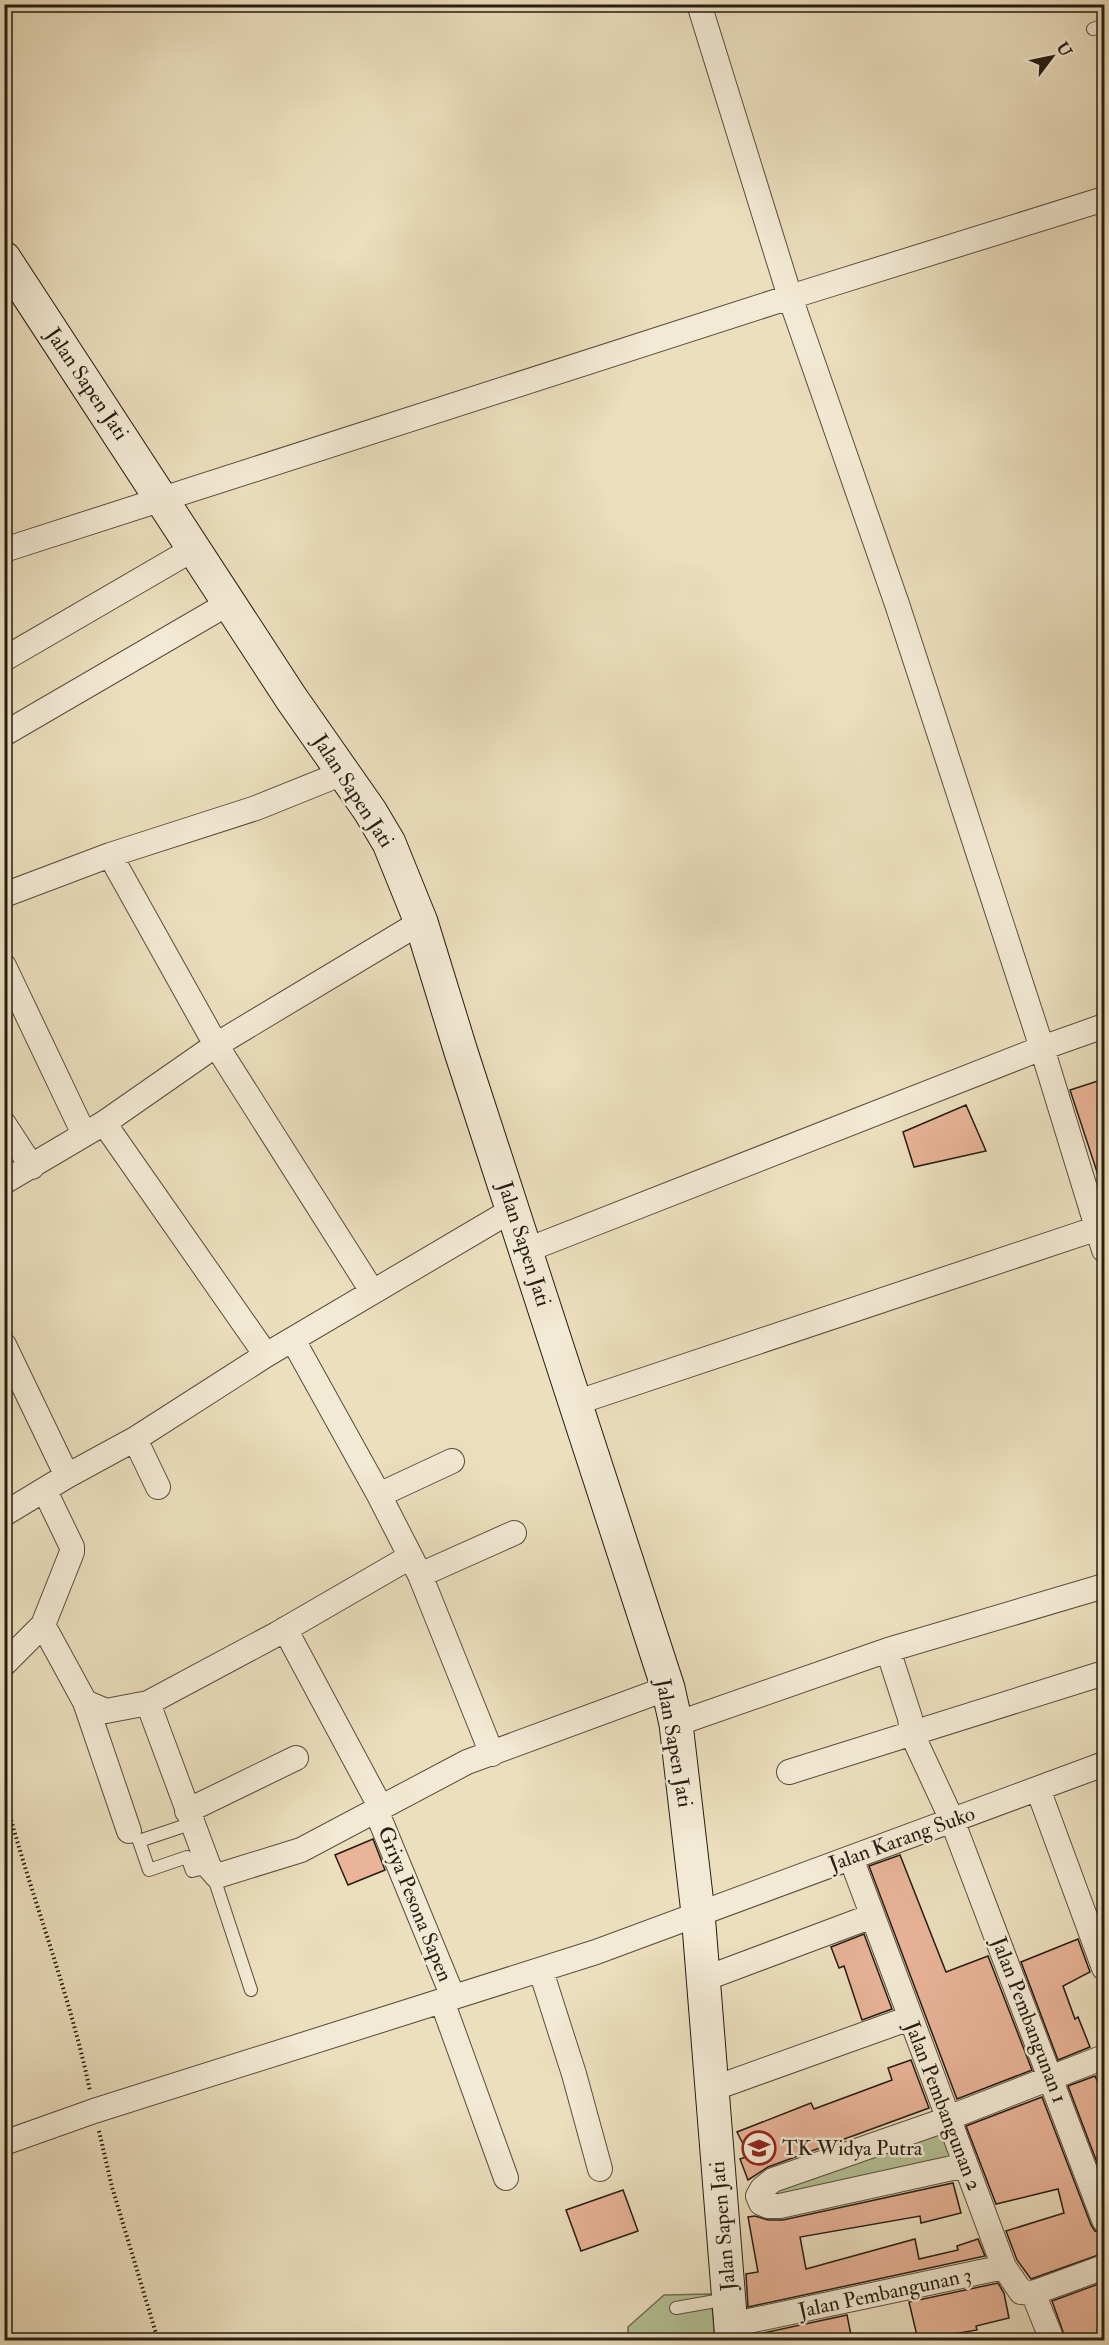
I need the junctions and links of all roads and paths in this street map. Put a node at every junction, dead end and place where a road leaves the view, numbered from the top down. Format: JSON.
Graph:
{"nodes":[{"id":1,"x":699,"y":4,"type":"edge"},
{"id":2,"x":1104,"y":199,"type":"edge"},
{"id":3,"x":4,"y":258,"type":"edge"},
{"id":4,"x":789,"y":297,"type":"junction"},
{"id":5,"x":164,"y":500,"type":"junction"},
{"id":6,"x":195,"y":548,"type":"junction"},
{"id":7,"x":4,"y":550,"type":"edge"},
{"id":8,"x":229,"y":603,"type":"junction"},
{"id":9,"x":4,"y":659,"type":"edge"},
{"id":10,"x":4,"y":734,"type":"edge"},
{"id":11,"x":343,"y":773,"type":"junction"},
{"id":12,"x":110,"y":855,"type":"junction"},
{"id":13,"x":5,"y":894,"type":"edge"},
{"id":14,"x":421,"y":922,"type":"junction"},
{"id":15,"x":4,"y":966,"type":"edge"},
{"id":16,"x":1104,"y":1026,"type":"edge"},
{"id":17,"x":216,"y":1045,"type":"junction"},
{"id":18,"x":1042,"y":1048,"type":"junction"},
{"id":19,"x":4,"y":1124,"type":"edge"},
{"id":20,"x":94,"y":1129,"type":"junction"},
{"id":21,"x":32,"y":1167,"type":"junction"},
{"id":22,"x":4,"y":1182,"type":"edge"},
{"id":23,"x":512,"y":1210,"type":"junction"},
{"id":24,"x":1101,"y":1239,"type":"edge"},
{"id":25,"x":527,"y":1250,"type":"junction"},
{"id":26,"x":372,"y":1291,"type":"junction"},
{"id":27,"x":294,"y":1340,"type":"junction"},
{"id":28,"x":4,"y":1345,"type":"edge"},
{"id":29,"x":266,"y":1355,"type":"junction"},
{"id":30,"x":575,"y":1403,"type":"junction"},
{"id":31,"x":135,"y":1439,"type":"junction"},
{"id":32,"x":452,"y":1461,"type":"dead end"},
{"id":33,"x":66,"y":1476,"type":"junction"},
{"id":34,"x":158,"y":1486,"type":"dead end"},
{"id":35,"x":45,"y":1491,"type":"junction"},
{"id":36,"x":379,"y":1495,"type":"junction"},
{"id":37,"x":4,"y":1514,"type":"edge"},
{"id":38,"x":514,"y":1533,"type":"dead end"},
{"id":39,"x":415,"y":1566,"type":"junction"},
{"id":40,"x":1104,"y":1586,"type":"edge"},
{"id":41,"x":43,"y":1625,"type":"junction"},
{"id":42,"x":285,"y":1629,"type":"junction"},
{"id":43,"x":888,"y":1650,"type":"junction"},
{"id":44,"x":4,"y":1664,"type":"edge"},
{"id":45,"x":1104,"y":1674,"type":"edge"},
{"id":46,"x":668,"y":1688,"type":"junction"},
{"id":47,"x":85,"y":1702,"type":"junction"},
{"id":48,"x":148,"y":1703,"type":"junction"},
{"id":49,"x":675,"y":1724,"type":"junction"},
{"id":50,"x":912,"y":1734,"type":"junction"},
{"id":51,"x":492,"y":1754,"type":"junction"},
{"id":52,"x":296,"y":1758,"type":"dead end"},
{"id":53,"x":1104,"y":1764,"type":"edge"},
{"id":54,"x":789,"y":1772,"type":"dead end"},
{"id":55,"x":1038,"y":1789,"type":"junction"},
{"id":56,"x":4,"y":1794,"type":"edge"},
{"id":57,"x":379,"y":1809,"type":"junction"},
{"id":58,"x":190,"y":1817,"type":"junction"},
{"id":59,"x":952,"y":1820,"type":"junction"},
{"id":60,"x":129,"y":1831,"type":"dead end"},
{"id":61,"x":851,"y":1858,"type":"junction"},
{"id":62,"x":210,"y":1869,"type":"junction"},
{"id":63,"x":698,"y":1913,"type":"junction"},
{"id":64,"x":873,"y":1917,"type":"junction"},
{"id":65,"x":1104,"y":1968,"type":"edge"},
{"id":66,"x":541,"y":1971,"type":"junction"},
{"id":67,"x":704,"y":1979,"type":"junction"},
{"id":68,"x":251,"y":1990,"type":"dead end"},
{"id":69,"x":447,"y":1999,"type":"junction"},
{"id":70,"x":910,"y":2018,"type":"junction"},
{"id":71,"x":1104,"y":2057,"type":"edge"},
{"id":72,"x":1051,"y":2076,"type":"junction"},
{"id":73,"x":712,"y":2089,"type":"junction"},
{"id":74,"x":94,"y":2111,"type":"junction"},
{"id":75,"x":948,"y":2118,"type":"junction"},
{"id":76,"x":4,"y":2143,"type":"edge"},
{"id":77,"x":966,"y":2165,"type":"junction"},
{"id":78,"x":600,"y":2169,"type":"dead end"},
{"id":79,"x":506,"y":2178,"type":"dead end"},
{"id":80,"x":1104,"y":2220,"type":"edge"},
{"id":81,"x":1004,"y":2267,"type":"junction"},
{"id":82,"x":1104,"y":2267,"type":"edge"},
{"id":83,"x":1033,"y":2293,"type":"junction"},
{"id":84,"x":676,"y":2308,"type":"dead end"},
{"id":85,"x":730,"y":2322,"type":"edge"},
{"id":86,"x":158,"y":2340,"type":"edge"},
{"id":87,"x":1052,"y":2340,"type":"edge"}],
"edges":[{"from":1,"to":4,"type":"street"},
{"from":2,"to":4,"type":"street"},
{"from":3,"to":5,"type":"street","name":"Jalan Sapen Jati"},
{"from":4,"to":5,"type":"street"},
{"from":4,"to":18,"type":"street"},
{"from":5,"to":6,"type":"street","name":"Jalan Sapen Jati"},
{"from":5,"to":7,"type":"street"},
{"from":6,"to":8,"type":"street","name":"Jalan Sapen Jati"},
{"from":6,"to":9,"type":"street"},
{"from":8,"to":10,"type":"street"},
{"from":8,"to":11,"type":"street","name":"Jalan Sapen Jati"},
{"from":11,"to":12,"type":"street"},
{"from":11,"to":14,"type":"street","name":"Jalan Sapen Jati"},
{"from":12,"to":13,"type":"street"},
{"from":12,"to":17,"type":"street"},
{"from":14,"to":17,"type":"street"},
{"from":14,"to":23,"type":"street","name":"Jalan Sapen Jati"},
{"from":15,"to":20,"type":"street"},
{"from":16,"to":18,"type":"street"},
{"from":17,"to":20,"type":"street"},
{"from":17,"to":26,"type":"street"},
{"from":18,"to":24,"type":"street"},
{"from":18,"to":25,"type":"street"},
{"from":19,"to":21,"type":"street"},
{"from":20,"to":21,"type":"street"},
{"from":20,"to":29,"type":"street"},
{"from":21,"to":22,"type":"street"},
{"from":23,"to":25,"type":"street","name":"Jalan Sapen Jati"},
{"from":23,"to":26,"type":"street"},
{"from":24,"to":30,"type":"street"},
{"from":25,"to":30,"type":"street","name":"Jalan Sapen Jati"},
{"from":26,"to":27,"type":"street"},
{"from":27,"to":29,"type":"street"},
{"from":27,"to":36,"type":"street"},
{"from":28,"to":33,"type":"street"},
{"from":29,"to":31,"type":"street"},
{"from":30,"to":46,"type":"street","name":"Jalan Sapen Jati"},
{"from":31,"to":33,"type":"street"},
{"from":31,"to":34,"type":"street"},
{"from":32,"to":36,"type":"street"},
{"from":33,"to":35,"type":"street"},
{"from":35,"to":37,"type":"street"},
{"from":35,"to":41,"type":"street"},
{"from":36,"to":39,"type":"street"},
{"from":38,"to":39,"type":"street"},
{"from":39,"to":42,"type":"street"},
{"from":39,"to":51,"type":"street"},
{"from":40,"to":43,"type":"street"},
{"from":41,"to":44,"type":"street"},
{"from":41,"to":47,"type":"street"},
{"from":42,"to":48,"type":"street"},
{"from":42,"to":57,"type":"street","name":"Griya Pesona Sapen"},
{"from":43,"to":49,"type":"street"},
{"from":43,"to":50,"type":"street","name":"Jalan Pembangunan 1"},
{"from":45,"to":50,"type":"street"},
{"from":46,"to":49,"type":"street","name":"Jalan Sapen Jati"},
{"from":46,"to":51,"type":"street"},
{"from":47,"to":48,"type":"street"},
{"from":47,"to":60,"type":"street"},
{"from":48,"to":58,"type":"street"},
{"from":49,"to":63,"type":"street","name":"Jalan Sapen Jati"},
{"from":50,"to":54,"type":"street"},
{"from":50,"to":59,"type":"street","name":"Jalan Pembangunan 1"},
{"from":51,"to":57,"type":"street"},
{"from":52,"to":58,"type":"street"},
{"from":53,"to":55,"type":"street","name":"Jalan Karang Suko"},
{"from":55,"to":59,"type":"street","name":"Jalan Karang Suko"},
{"from":55,"to":65,"type":"street"},
{"from":56,"to":74,"type":"path"},
{"from":57,"to":62,"type":"street"},
{"from":57,"to":69,"type":"street","name":"Griya Pesona Sapen"},
{"from":58,"to":62,"type":"street"},
{"from":58,"to":62,"type":"lane"},
{"from":59,"to":61,"type":"street","name":"Jalan Karang Suko"},
{"from":59,"to":72,"type":"street","name":"Jalan Pembangunan 1"},
{"from":61,"to":63,"type":"street","name":"Jalan Karang Suko"},
{"from":61,"to":64,"type":"street","name":"Jalan Pembangunan 2"},
{"from":62,"to":68,"type":"lane"},
{"from":63,"to":66,"type":"street","name":"Jalan Karang Suko"},
{"from":63,"to":67,"type":"street","name":"Jalan Sapen Jati"},
{"from":64,"to":67,"type":"street"},
{"from":64,"to":70,"type":"street","name":"Jalan Pembangunan 2"},
{"from":66,"to":69,"type":"street","name":"Jalan Karang Suko"},
{"from":66,"to":78,"type":"street"},
{"from":67,"to":73,"type":"street","name":"Jalan Sapen Jati"},
{"from":69,"to":74,"type":"street","name":"Jalan Karang Suko"},
{"from":69,"to":79,"type":"street","name":"Griya Pesona Sapen"},
{"from":70,"to":73,"type":"street"},
{"from":70,"to":75,"type":"street","name":"Jalan Pembangunan 2"},
{"from":71,"to":72,"type":"street"},
{"from":72,"to":75,"type":"street"},
{"from":72,"to":80,"type":"street","name":"Jalan Pembangunan 1"},
{"from":73,"to":85,"type":"street","name":"Jalan Sapen Jati"},
{"from":74,"to":76,"type":"street","name":"Jalan Karang Suko"},
{"from":74,"to":86,"type":"path"},
{"from":75,"to":77,"type":"street","name":"Jalan Pembangunan 2"},
{"from":75,"to":77,"type":"street"},
{"from":77,"to":81,"type":"street","name":"Jalan Pembangunan 2"},
{"from":81,"to":83,"type":"street","name":"Jalan Pembangunan 2"},
{"from":81,"to":85,"type":"street","name":"Jalan Pembangunan 3"},
{"from":82,"to":83,"type":"street"},
{"from":83,"to":87,"type":"street"},
{"from":84,"to":85,"type":"lane"}]}
